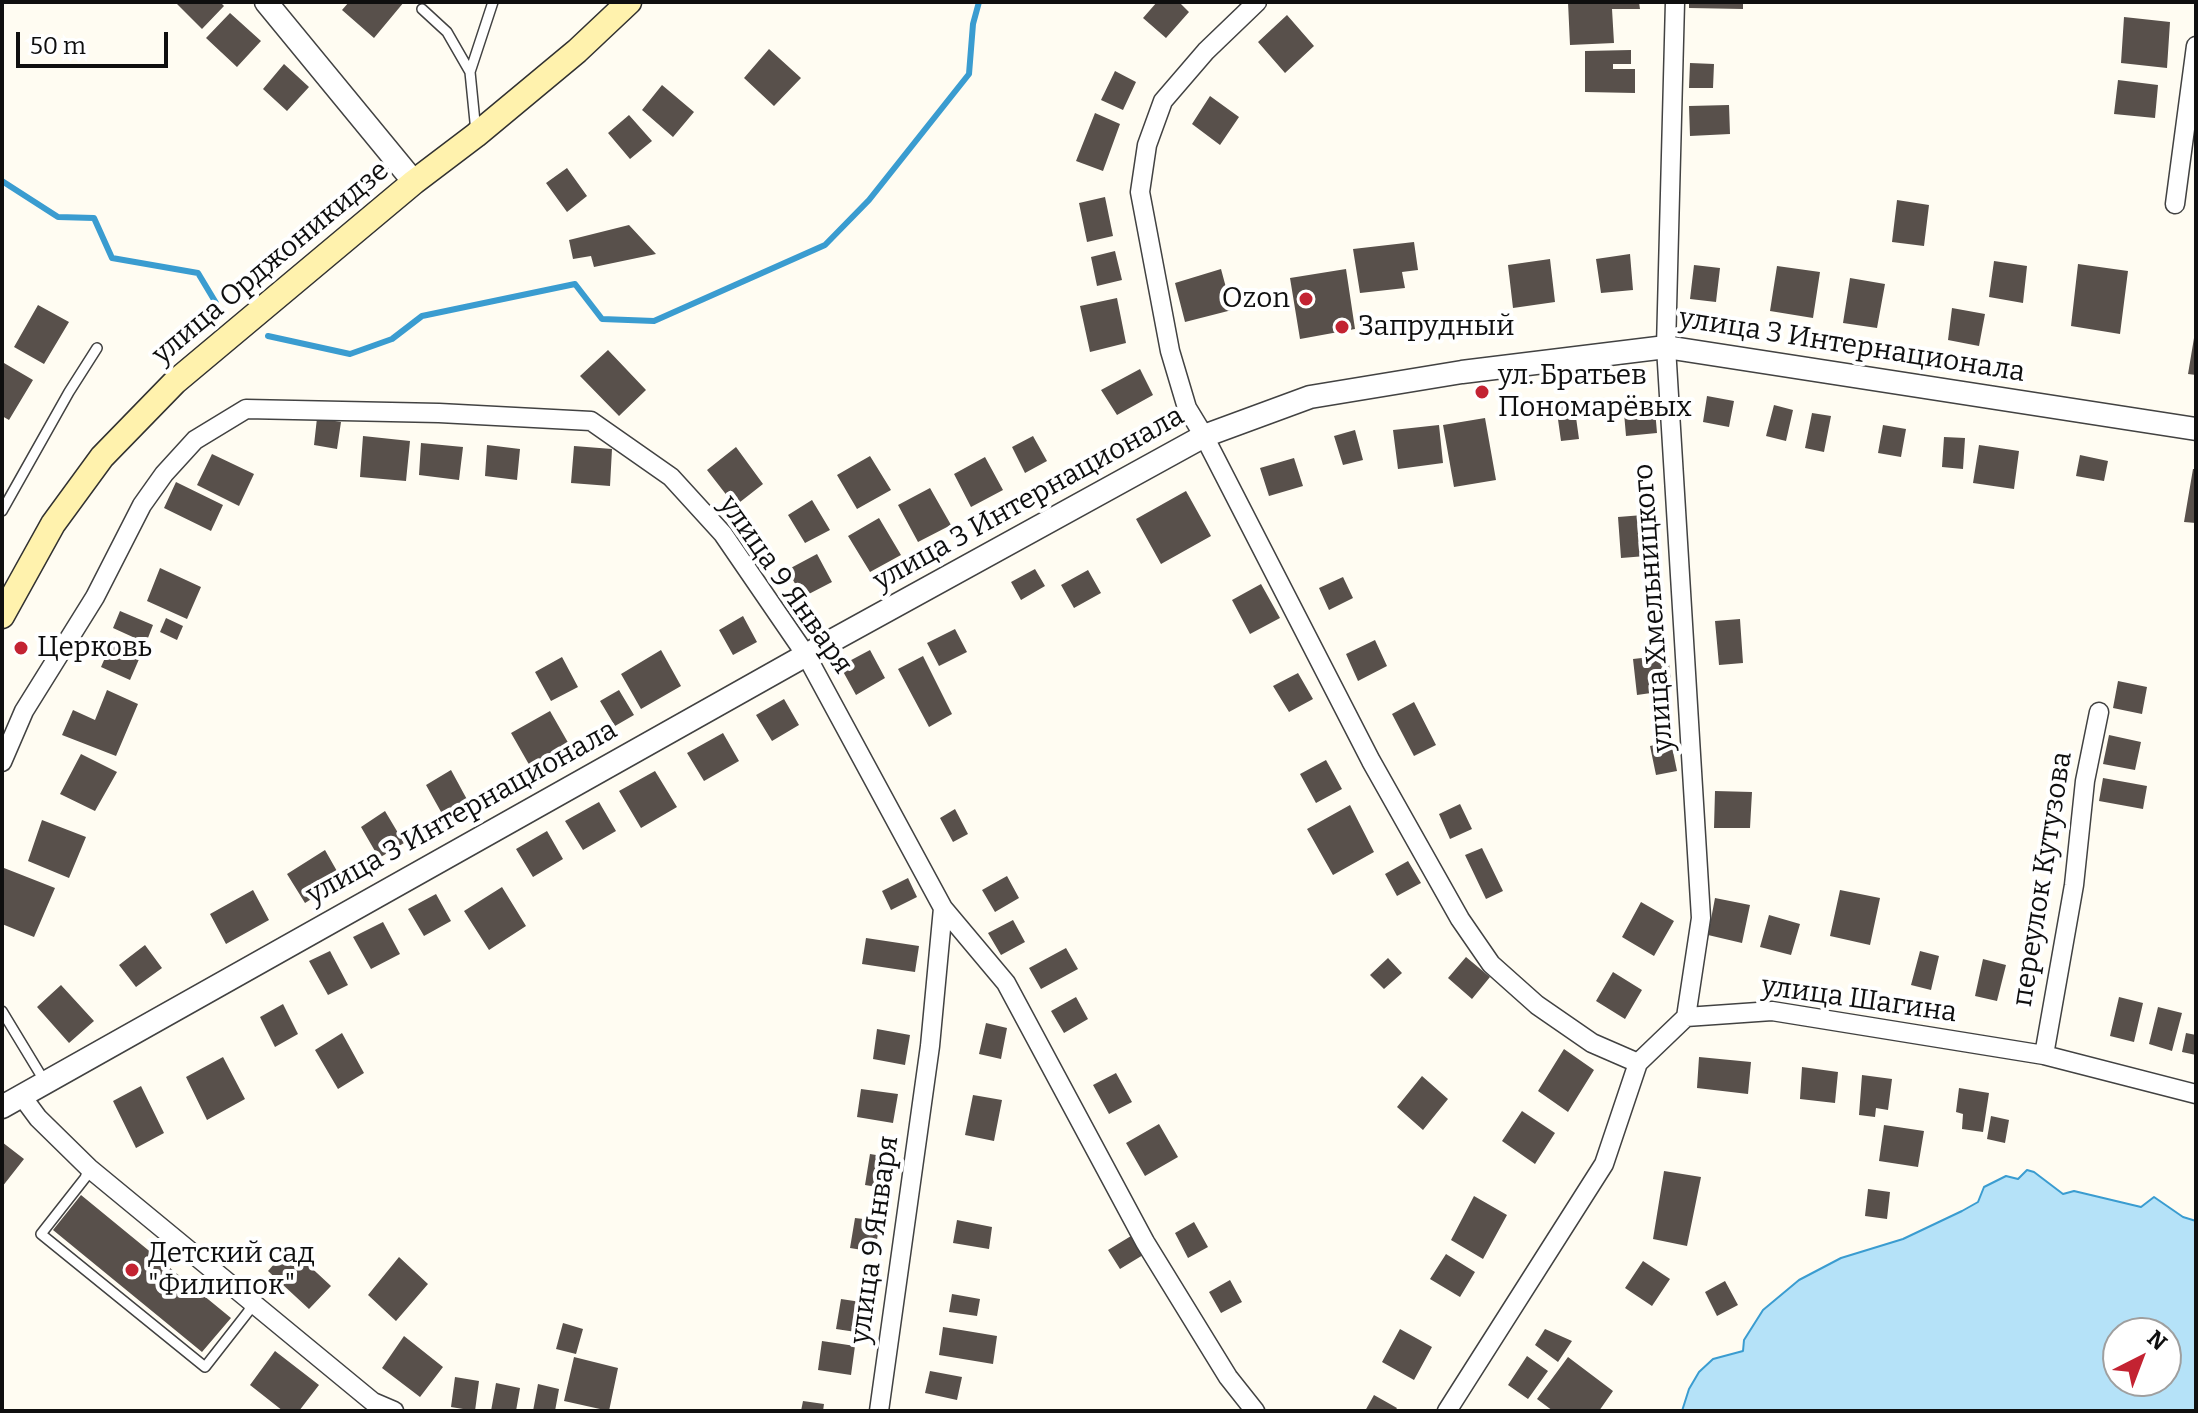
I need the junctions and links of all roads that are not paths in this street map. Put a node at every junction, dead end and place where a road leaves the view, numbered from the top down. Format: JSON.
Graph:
{"nodes":[{"id":1,"x":266,"y":2,"type":"edge"},
{"id":2,"x":493,"y":2,"type":"edge"},
{"id":3,"x":629,"y":2,"type":"edge"},
{"id":4,"x":1257,"y":2,"type":"edge"},
{"id":5,"x":1675,"y":2,"type":"edge"},
{"id":6,"x":422,"y":9,"type":"dead end"},
{"id":7,"x":2196,"y":46,"type":"edge"},
{"id":8,"x":470,"y":72,"type":"junction"},
{"id":9,"x":476,"y":135,"type":"junction"},
{"id":10,"x":414,"y":182,"type":"junction"},
{"id":11,"x":2175,"y":204,"type":"dead end"},
{"id":12,"x":1666,"y":347,"type":"junction"},
{"id":13,"x":97,"y":348,"type":"dead end"},
{"id":14,"x":2196,"y":429,"type":"edge"},
{"id":15,"x":1204,"y":436,"type":"junction"},
{"id":16,"x":2,"y":511,"type":"edge"},
{"id":17,"x":2,"y":616,"type":"edge"},
{"id":18,"x":806,"y":655,"type":"junction"},
{"id":19,"x":2099,"y":712,"type":"dead end"},
{"id":20,"x":2,"y":762,"type":"edge"},
{"id":21,"x":943,"y":908,"type":"junction"},
{"id":22,"x":2,"y":1011,"type":"edge"},
{"id":23,"x":1686,"y":1017,"type":"junction"},
{"id":24,"x":2044,"y":1055,"type":"junction"},
{"id":25,"x":1638,"y":1063,"type":"junction"},
{"id":26,"x":45,"y":1082,"type":"junction"},
{"id":27,"x":2196,"y":1094,"type":"edge"},
{"id":28,"x":11,"y":1101,"type":"edge"},
{"id":29,"x":89,"y":1168,"type":"junction"},
{"id":30,"x":252,"y":1304,"type":"junction"},
{"id":31,"x":394,"y":1411,"type":"edge"},
{"id":32,"x":879,"y":1411,"type":"edge"},
{"id":33,"x":1255,"y":1411,"type":"edge"},
{"id":34,"x":1447,"y":1411,"type":"edge"}],
"edges":[{"from":1,"to":10,"type":"street"},
{"from":2,"to":8,"type":"lane"},
{"from":3,"to":9,"type":"main road","name":"улица Орджоникидзе"},
{"from":4,"to":15,"type":"street"},
{"from":5,"to":12,"type":"street","name":"улица Хмельницкого"},
{"from":6,"to":8,"type":"lane"},
{"from":7,"to":11,"type":"street"},
{"from":8,"to":9,"type":"lane"},
{"from":9,"to":10,"type":"main road","name":"улица Орджоникидзе"},
{"from":10,"to":17,"type":"main road","name":"улица Орджоникидзе"},
{"from":12,"to":14,"type":"street","name":"улица 3 Интернационала"},
{"from":12,"to":15,"type":"street","name":"улица 3 Интернационала"},
{"from":12,"to":23,"type":"street","name":"улица Хмельницкого"},
{"from":13,"to":16,"type":"lane"},
{"from":15,"to":18,"type":"street","name":"улица 3 Интернационала"},
{"from":15,"to":25,"type":"street"},
{"from":18,"to":20,"type":"street","name":"улица 9 Января"},
{"from":18,"to":21,"type":"street","name":"улица 9 Января"},
{"from":18,"to":26,"type":"street","name":"улица 3 Интернационала"},
{"from":19,"to":24,"type":"street","name":"переулок Кутузова"},
{"from":21,"to":32,"type":"street","name":"улица 9 Января"},
{"from":21,"to":33,"type":"street"},
{"from":22,"to":26,"type":"lane"},
{"from":23,"to":24,"type":"street","name":"улица Шагина"},
{"from":23,"to":25,"type":"street"},
{"from":24,"to":27,"type":"street","name":"улица Шагина"},
{"from":25,"to":34,"type":"street"},
{"from":26,"to":28,"type":"street","name":"улица 3 Интернационала"},
{"from":28,"to":29,"type":"street"},
{"from":29,"to":30,"type":"street"},
{"from":29,"to":30,"type":"lane"},
{"from":30,"to":31,"type":"street"}]}
